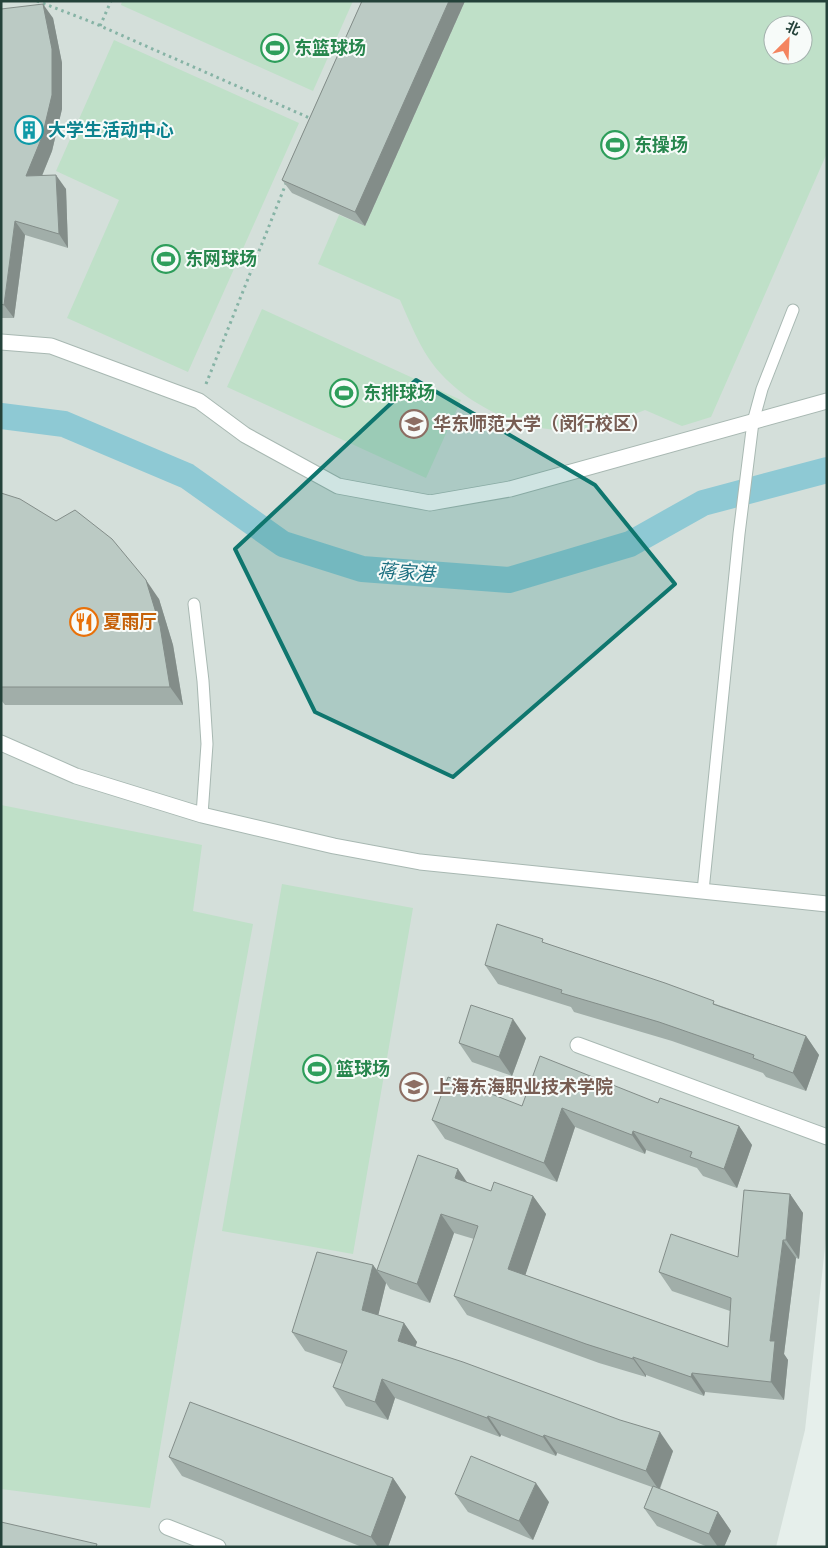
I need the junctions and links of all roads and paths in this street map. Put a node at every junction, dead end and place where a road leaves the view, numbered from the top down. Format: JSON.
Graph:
{"nodes":[{"id":1,"x":38,"y":1,"type":"edge"},
{"id":2,"x":111,"y":1,"type":"edge"},
{"id":3,"x":100,"y":26,"type":"junction"},
{"id":4,"x":316,"y":110,"type":"edge"},
{"id":5,"x":312,"y":118,"type":"junction"},
{"id":6,"x":308,"y":128,"type":"edge"},
{"id":7,"x":290,"y":173,"type":"edge"},
{"id":8,"x":793,"y":310,"type":"dead end"},
{"id":9,"x":1,"y":342,"type":"edge"},
{"id":10,"x":199,"y":401,"type":"junction"},
{"id":11,"x":827,"y":401,"type":"edge"},
{"id":12,"x":753,"y":422,"type":"junction"},
{"id":13,"x":194,"y":604,"type":"dead end"},
{"id":14,"x":1,"y":743,"type":"edge"},
{"id":15,"x":202,"y":815,"type":"junction"},
{"id":16,"x":703,"y":891,"type":"junction"},
{"id":17,"x":827,"y":904,"type":"edge"},
{"id":18,"x":578,"y":1045,"type":"dead end"},
{"id":19,"x":827,"y":1137,"type":"edge"},
{"id":20,"x":167,"y":1527,"type":"dead end"},
{"id":21,"x":218,"y":1547,"type":"edge"}],
"edges":[{"from":1,"to":3,"type":"path"},
{"from":2,"to":3,"type":"path"},
{"from":3,"to":5,"type":"path"},
{"from":4,"to":5,"type":"path"},
{"from":5,"to":6,"type":"path"},
{"from":7,"to":10,"type":"path"},
{"from":8,"to":12,"type":"lane"},
{"from":9,"to":10,"type":"street"},
{"from":10,"to":12,"type":"street"},
{"from":11,"to":12,"type":"street"},
{"from":12,"to":16,"type":"lane"},
{"from":13,"to":15,"type":"lane"},
{"from":14,"to":15,"type":"street"},
{"from":15,"to":16,"type":"street"},
{"from":16,"to":17,"type":"street"},
{"from":18,"to":19,"type":"street"},
{"from":20,"to":21,"type":"street"}]}
